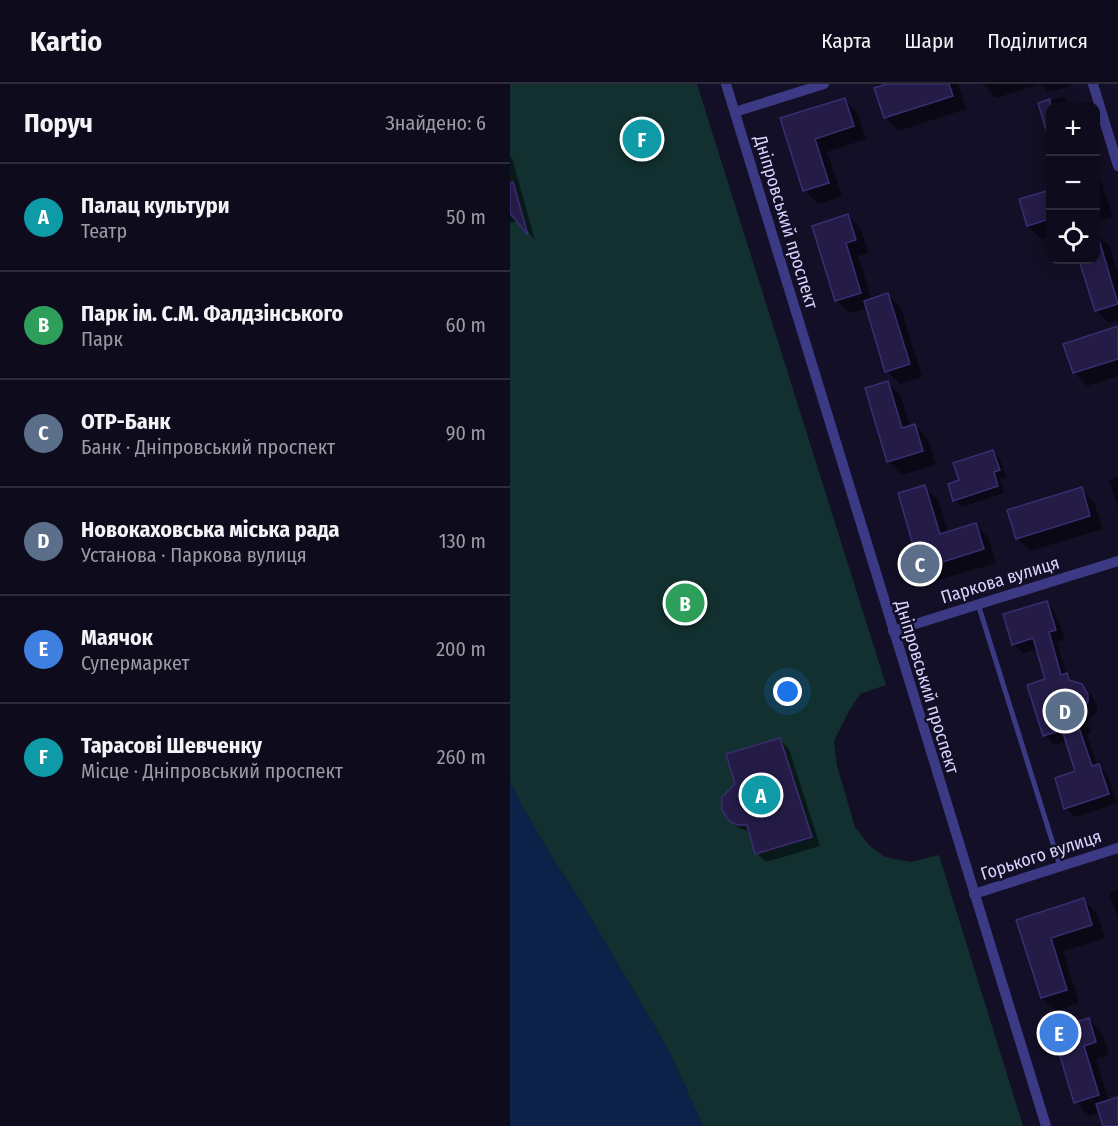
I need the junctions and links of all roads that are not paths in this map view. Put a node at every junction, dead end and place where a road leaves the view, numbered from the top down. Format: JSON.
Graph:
{"nodes":[{"id":1,"x":726,"y":84,"type":"edge"},
{"id":2,"x":824,"y":84,"type":"edge"},
{"id":3,"x":1093,"y":84,"type":"edge"},
{"id":4,"x":735,"y":112,"type":"junction"},
{"id":5,"x":1112,"y":127,"type":"edge"},
{"id":6,"x":1118,"y":166,"type":"edge"},
{"id":7,"x":1118,"y":561,"type":"edge"},
{"id":8,"x":978,"y":604,"type":"junction"},
{"id":9,"x":893,"y":631,"type":"junction"},
{"id":10,"x":1118,"y":848,"type":"edge"},
{"id":11,"x":1060,"y":866,"type":"junction"},
{"id":12,"x":974,"y":894,"type":"junction"},
{"id":13,"x":1046,"y":1126,"type":"edge"}],
"edges":[{"from":1,"to":4,"type":"street","name":"Дніпровський проспект"},
{"from":2,"to":4,"type":"street"},
{"from":3,"to":5,"type":"street"},
{"from":4,"to":9,"type":"street","name":"Дніпровський проспект"},
{"from":5,"to":6,"type":"street"},
{"from":7,"to":8,"type":"street","name":"Паркова вулиця"},
{"from":8,"to":9,"type":"street","name":"Паркова вулиця"},
{"from":8,"to":11,"type":"lane"},
{"from":9,"to":12,"type":"street","name":"Дніпровський проспект"},
{"from":10,"to":11,"type":"street","name":"Горького вулиця"},
{"from":11,"to":12,"type":"street","name":"Горького вулиця"},
{"from":12,"to":13,"type":"street","name":"Дніпровський проспект"}]}
